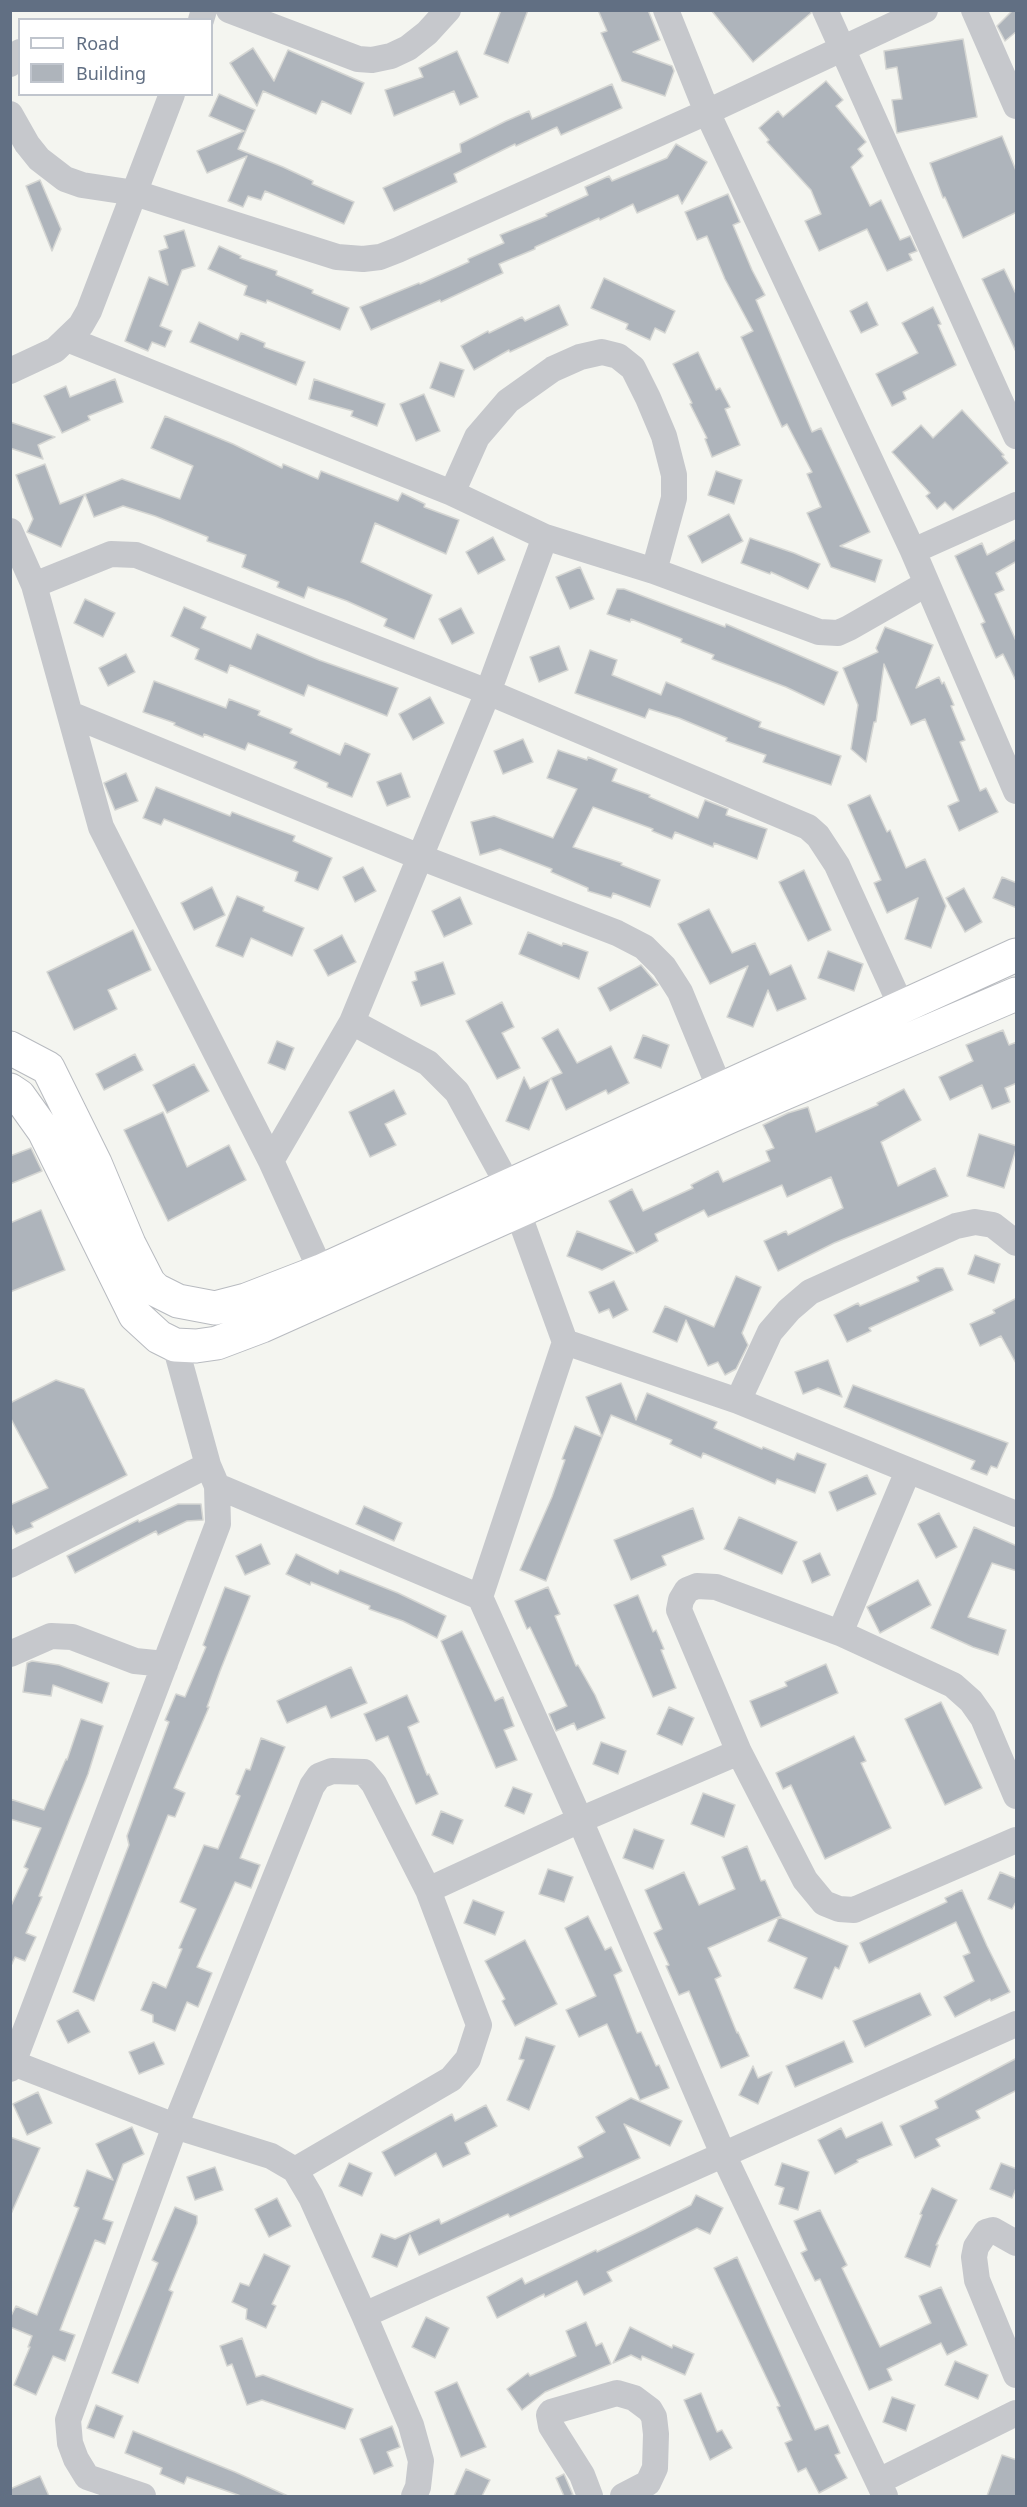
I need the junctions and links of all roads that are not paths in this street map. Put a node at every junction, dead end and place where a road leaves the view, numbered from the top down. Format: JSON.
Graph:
{"nodes":[{"id":1,"x":229,"y":10,"type":"edge"},
{"id":2,"x":448,"y":10,"type":"edge"},
{"id":3,"x":666,"y":10,"type":"edge"},
{"id":4,"x":825,"y":10,"type":"edge"},
{"id":5,"x":925,"y":10,"type":"edge"},
{"id":6,"x":974,"y":10,"type":"edge"},
{"id":7,"x":843,"y":50,"type":"junction"},
{"id":8,"x":171,"y":96,"type":"edge"},
{"id":9,"x":1017,"y":106,"type":"edge"},
{"id":10,"x":707,"y":112,"type":"junction"},
{"id":11,"x":10,"y":114,"type":"edge"},
{"id":12,"x":135,"y":193,"type":"junction"},
{"id":13,"x":68,"y":339,"type":"junction"},
{"id":14,"x":10,"y":370,"type":"edge"},
{"id":15,"x":1017,"y":436,"type":"edge"},
{"id":16,"x":452,"y":493,"type":"junction"},
{"id":17,"x":1017,"y":505,"type":"edge"},
{"id":18,"x":10,"y":531,"type":"edge"},
{"id":19,"x":545,"y":537,"type":"junction"},
{"id":20,"x":913,"y":551,"type":"junction"},
{"id":21,"x":654,"y":571,"type":"junction"},
{"id":22,"x":926,"y":584,"type":"junction"},
{"id":23,"x":34,"y":585,"type":"junction"},
{"id":24,"x":488,"y":692,"type":"junction"},
{"id":25,"x":70,"y":714,"type":"junction"},
{"id":26,"x":1017,"y":791,"type":"edge"},
{"id":27,"x":420,"y":857,"type":"junction"},
{"id":28,"x":1017,"y":955,"type":"edge"},
{"id":29,"x":1017,"y":994,"type":"edge"},
{"id":30,"x":902,"y":1006,"type":"junction"},
{"id":31,"x":352,"y":1022,"type":"junction"},
{"id":32,"x":915,"y":1038,"type":"junction"},
{"id":33,"x":10,"y":1048,"type":"edge"},
{"id":34,"x":10,"y":1090,"type":"edge"},
{"id":35,"x":726,"y":1103,"type":"junction"},
{"id":36,"x":271,"y":1161,"type":"junction"},
{"id":37,"x":513,"y":1198,"type":"junction"},
{"id":38,"x":1017,"y":1242,"type":"edge"},
{"id":39,"x":325,"y":1284,"type":"junction"},
{"id":40,"x":565,"y":1342,"type":"junction"},
{"id":41,"x":175,"y":1345,"type":"junction"},
{"id":42,"x":738,"y":1401,"type":"junction"},
{"id":43,"x":908,"y":1471,"type":"junction"},
{"id":44,"x":212,"y":1475,"type":"junction"},
{"id":45,"x":1017,"y":1514,"type":"edge"},
{"id":46,"x":10,"y":1565,"type":"edge"},
{"id":47,"x":480,"y":1597,"type":"junction"},
{"id":48,"x":840,"y":1633,"type":"junction"},
{"id":49,"x":10,"y":1654,"type":"edge"},
{"id":50,"x":165,"y":1664,"type":"junction"},
{"id":51,"x":739,"y":1752,"type":"junction"},
{"id":52,"x":1017,"y":1796,"type":"edge"},
{"id":53,"x":580,"y":1820,"type":"junction"},
{"id":54,"x":1017,"y":1840,"type":"edge"},
{"id":55,"x":428,"y":1890,"type":"junction"},
{"id":56,"x":1017,"y":2024,"type":"edge"},
{"id":57,"x":12,"y":2066,"type":"edge"},
{"id":58,"x":175,"y":2126,"type":"junction"},
{"id":59,"x":723,"y":2154,"type":"junction"},
{"id":60,"x":295,"y":2170,"type":"junction"},
{"id":61,"x":1017,"y":2243,"type":"edge"},
{"id":62,"x":364,"y":2315,"type":"junction"},
{"id":63,"x":1017,"y":2375,"type":"edge"},
{"id":64,"x":1017,"y":2413,"type":"edge"},
{"id":65,"x":882,"y":2489,"type":"edge"},
{"id":66,"x":143,"y":2496,"type":"edge"},
{"id":67,"x":414,"y":2496,"type":"edge"},
{"id":68,"x":590,"y":2496,"type":"edge"},
{"id":69,"x":623,"y":2496,"type":"edge"}],
"edges":[{"from":1,"to":2,"type":"street"},
{"from":3,"to":10,"type":"street"},
{"from":4,"to":7,"type":"street"},
{"from":5,"to":7,"type":"street"},
{"from":6,"to":9,"type":"street"},
{"from":7,"to":10,"type":"street"},
{"from":7,"to":15,"type":"street"},
{"from":8,"to":12,"type":"street"},
{"from":10,"to":12,"type":"street"},
{"from":10,"to":20,"type":"street"},
{"from":11,"to":12,"type":"street"},
{"from":12,"to":13,"type":"street"},
{"from":13,"to":14,"type":"street"},
{"from":13,"to":16,"type":"street"},
{"from":16,"to":19,"type":"street"},
{"from":16,"to":21,"type":"street"},
{"from":17,"to":20,"type":"street"},
{"from":18,"to":23,"type":"street"},
{"from":19,"to":21,"type":"street"},
{"from":19,"to":24,"type":"street"},
{"from":20,"to":22,"type":"street"},
{"from":21,"to":22,"type":"street"},
{"from":22,"to":26,"type":"street"},
{"from":23,"to":24,"type":"street"},
{"from":23,"to":25,"type":"street"},
{"from":24,"to":27,"type":"street"},
{"from":24,"to":30,"type":"street"},
{"from":25,"to":27,"type":"street"},
{"from":25,"to":36,"type":"street"},
{"from":27,"to":31,"type":"street"},
{"from":27,"to":35,"type":"street"},
{"from":28,"to":30,"type":"street"},
{"from":29,"to":32,"type":"street"},
{"from":30,"to":32,"type":"street"},
{"from":30,"to":35,"type":"street"},
{"from":31,"to":36,"type":"street"},
{"from":31,"to":37,"type":"street"},
{"from":32,"to":35,"type":"street"},
{"from":33,"to":39,"type":"street"},
{"from":34,"to":41,"type":"street"},
{"from":35,"to":37,"type":"street"},
{"from":36,"to":39,"type":"street"},
{"from":37,"to":39,"type":"street"},
{"from":37,"to":40,"type":"street"},
{"from":38,"to":42,"type":"street"},
{"from":39,"to":41,"type":"street"},
{"from":40,"to":42,"type":"street"},
{"from":40,"to":47,"type":"street"},
{"from":41,"to":44,"type":"street"},
{"from":42,"to":43,"type":"street"},
{"from":43,"to":45,"type":"street"},
{"from":43,"to":48,"type":"street"},
{"from":44,"to":46,"type":"street"},
{"from":44,"to":47,"type":"street"},
{"from":44,"to":50,"type":"street"},
{"from":47,"to":53,"type":"street"},
{"from":48,"to":51,"type":"street"},
{"from":48,"to":52,"type":"street"},
{"from":49,"to":50,"type":"street"},
{"from":50,"to":57,"type":"street"},
{"from":51,"to":53,"type":"street"},
{"from":51,"to":54,"type":"street"},
{"from":53,"to":55,"type":"street"},
{"from":53,"to":59,"type":"street"},
{"from":55,"to":58,"type":"street"},
{"from":55,"to":60,"type":"street"},
{"from":56,"to":59,"type":"street"},
{"from":57,"to":58,"type":"street"},
{"from":58,"to":60,"type":"street"},
{"from":58,"to":66,"type":"street"},
{"from":59,"to":62,"type":"street"},
{"from":59,"to":65,"type":"street"},
{"from":60,"to":62,"type":"street"},
{"from":61,"to":63,"type":"street"},
{"from":62,"to":67,"type":"street"},
{"from":64,"to":65,"type":"street"},
{"from":68,"to":69,"type":"street"}]}
